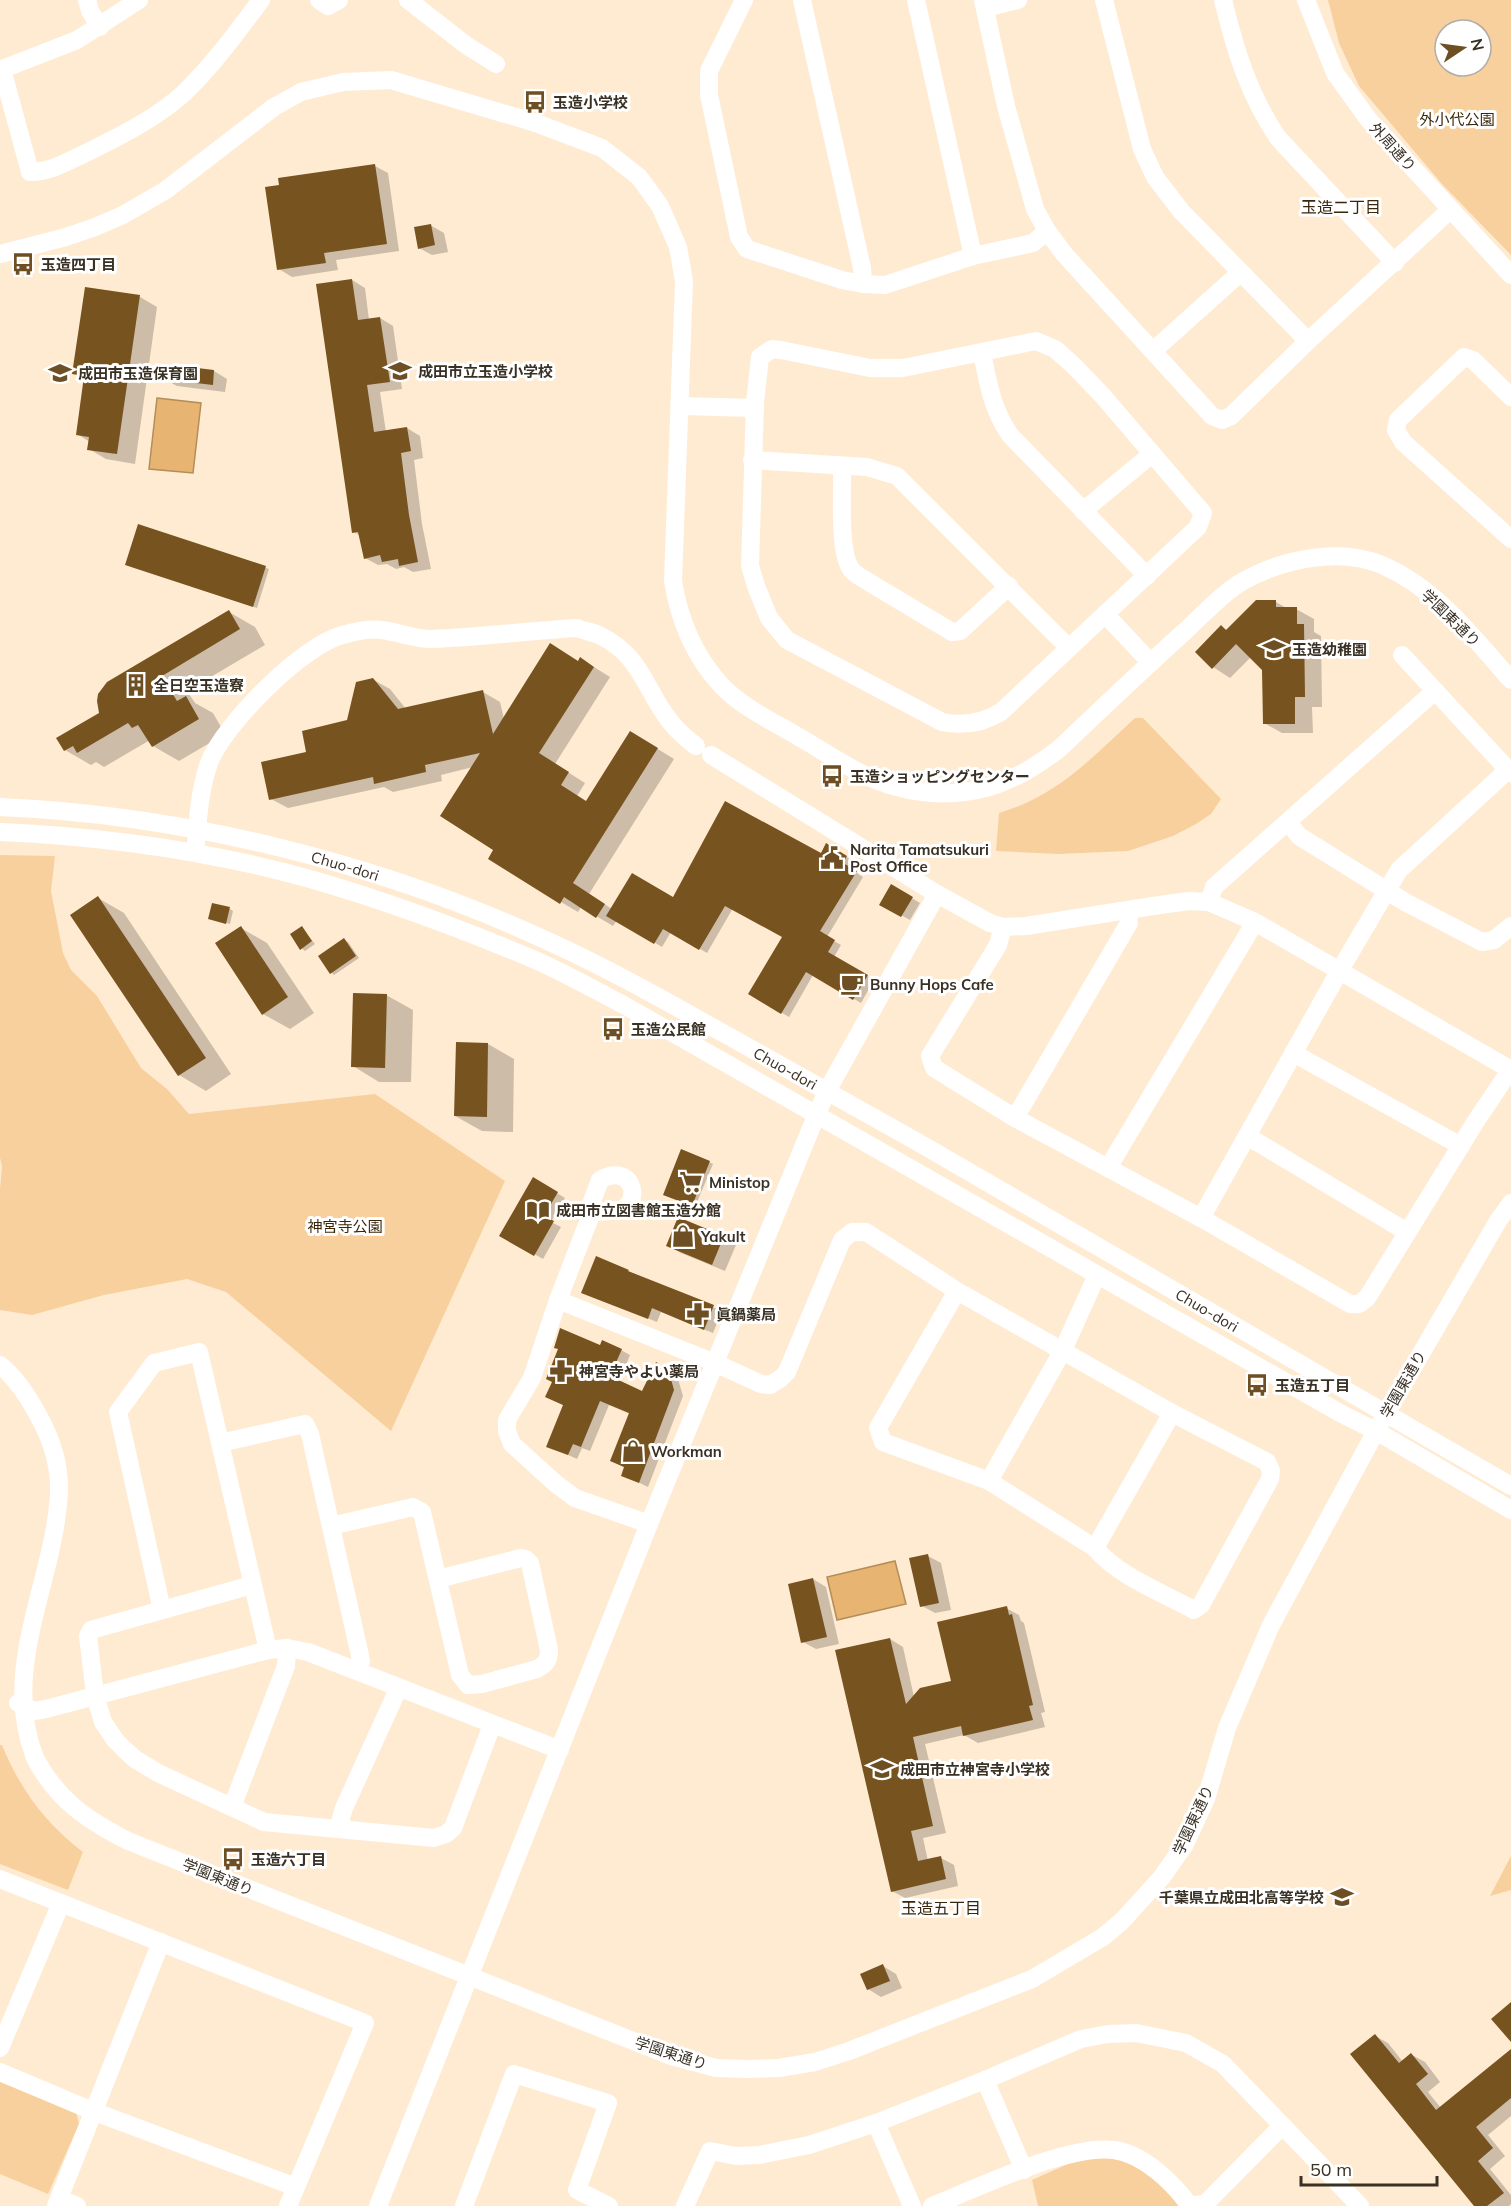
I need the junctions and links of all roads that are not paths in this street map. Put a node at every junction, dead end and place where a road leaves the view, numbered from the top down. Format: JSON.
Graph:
{"nodes":[{"id":1,"x":87,"y":0,"type":"edge"},
{"id":2,"x":139,"y":0,"type":"edge"},
{"id":3,"x":261,"y":0,"type":"edge"},
{"id":4,"x":319,"y":0,"type":"edge"},
{"id":5,"x":339,"y":0,"type":"edge"},
{"id":6,"x":408,"y":0,"type":"edge"},
{"id":7,"x":744,"y":0,"type":"edge"},
{"id":8,"x":802,"y":0,"type":"edge"},
{"id":9,"x":916,"y":0,"type":"edge"},
{"id":10,"x":1018,"y":0,"type":"edge"},
{"id":11,"x":1104,"y":0,"type":"edge"},
{"id":12,"x":1223,"y":0,"type":"edge"},
{"id":13,"x":1306,"y":0,"type":"edge"},
{"id":14,"x":984,"y":4,"type":"edge"},
{"id":15,"x":100,"y":27,"type":"junction"},
{"id":16,"x":496,"y":64,"type":"dead end"},
{"id":17,"x":1,"y":70,"type":"edge"},
{"id":18,"x":1450,"y":210,"type":"junction"},
{"id":19,"x":1047,"y":231,"type":"junction"},
{"id":20,"x":0,"y":254,"type":"edge"},
{"id":21,"x":973,"y":256,"type":"junction"},
{"id":22,"x":1395,"y":263,"type":"junction"},
{"id":23,"x":1240,"y":272,"type":"junction"},
{"id":24,"x":1511,"y":275,"type":"edge"},
{"id":25,"x":863,"y":284,"type":"junction"},
{"id":26,"x":1308,"y":341,"type":"junction"},
{"id":27,"x":1153,"y":351,"type":"junction"},
{"id":28,"x":982,"y":352,"type":"junction"},
{"id":29,"x":1511,"y":397,"type":"edge"},
{"id":30,"x":681,"y":406,"type":"junction"},
{"id":31,"x":755,"y":408,"type":"junction"},
{"id":32,"x":1152,"y":454,"type":"junction"},
{"id":33,"x":752,"y":460,"type":"junction"},
{"id":34,"x":842,"y":466,"type":"junction"},
{"id":35,"x":1083,"y":511,"type":"junction"},
{"id":36,"x":1511,"y":539,"type":"edge"},
{"id":37,"x":1147,"y":576,"type":"junction"},
{"id":38,"x":1009,"y":586,"type":"junction"},
{"id":39,"x":1105,"y":614,"type":"junction"},
{"id":40,"x":1069,"y":648,"type":"junction"},
{"id":41,"x":1402,"y":655,"type":"dead end"},
{"id":42,"x":1151,"y":663,"type":"junction"},
{"id":43,"x":1511,"y":680,"type":"edge"},
{"id":44,"x":1436,"y":691,"type":"junction"},
{"id":45,"x":1509,"y":772,"type":"edge"},
{"id":46,"x":0,"y":807,"type":"edge"},
{"id":47,"x":1289,"y":823,"type":"junction"},
{"id":48,"x":197,"y":831,"type":"junction"},
{"id":49,"x":0,"y":832,"type":"edge"},
{"id":50,"x":195,"y":854,"type":"junction"},
{"id":51,"x":1387,"y":891,"type":"junction"},
{"id":52,"x":937,"y":894,"type":"junction"},
{"id":53,"x":1209,"y":902,"type":"junction"},
{"id":54,"x":1128,"y":910,"type":"junction"},
{"id":55,"x":1255,"y":922,"type":"junction"},
{"id":56,"x":1511,"y":926,"type":"edge"},
{"id":57,"x":1002,"y":927,"type":"junction"},
{"id":58,"x":1340,"y":970,"type":"junction"},
{"id":59,"x":1293,"y":1053,"type":"junction"},
{"id":60,"x":1511,"y":1069,"type":"edge"},
{"id":61,"x":827,"y":1091,"type":"junction"},
{"id":62,"x":816,"y":1116,"type":"junction"},
{"id":63,"x":1015,"y":1118,"type":"junction"},
{"id":64,"x":1247,"y":1136,"type":"junction"},
{"id":65,"x":1461,"y":1146,"type":"junction"},
{"id":66,"x":1108,"y":1168,"type":"junction"},
{"id":67,"x":1511,"y":1203,"type":"edge"},
{"id":68,"x":592,"y":1212,"type":"dead end"},
{"id":69,"x":1201,"y":1218,"type":"junction"},
{"id":70,"x":1407,"y":1232,"type":"junction"},
{"id":71,"x":1098,"y":1275,"type":"junction"},
{"id":72,"x":957,"y":1291,"type":"junction"},
{"id":73,"x":558,"y":1300,"type":"junction"},
{"id":74,"x":1063,"y":1350,"type":"junction"},
{"id":75,"x":715,"y":1363,"type":"junction"},
{"id":76,"x":0,"y":1365,"type":"edge"},
{"id":77,"x":1172,"y":1413,"type":"junction"},
{"id":78,"x":1386,"y":1413,"type":"junction"},
{"id":79,"x":1376,"y":1431,"type":"junction"},
{"id":80,"x":220,"y":1443,"type":"junction"},
{"id":81,"x":988,"y":1481,"type":"junction"},
{"id":82,"x":1511,"y":1486,"type":"edge"},
{"id":83,"x":1511,"y":1510,"type":"edge"},
{"id":84,"x":650,"y":1524,"type":"junction"},
{"id":85,"x":331,"y":1526,"type":"junction"},
{"id":86,"x":1095,"y":1548,"type":"junction"},
{"id":87,"x":438,"y":1579,"type":"junction"},
{"id":88,"x":252,"y":1585,"type":"junction"},
{"id":89,"x":162,"y":1610,"type":"junction"},
{"id":90,"x":287,"y":1648,"type":"junction"},
{"id":91,"x":268,"y":1650,"type":"junction"},
{"id":92,"x":358,"y":1671,"type":"junction"},
{"id":93,"x":468,"y":1685,"type":"junction"},
{"id":94,"x":399,"y":1687,"type":"junction"},
{"id":95,"x":95,"y":1695,"type":"junction"},
{"id":96,"x":18,"y":1703,"type":"junction"},
{"id":97,"x":456,"y":1709,"type":"junction"},
{"id":98,"x":492,"y":1725,"type":"junction"},
{"id":99,"x":560,"y":1750,"type":"junction"},
{"id":100,"x":232,"y":1808,"type":"junction"},
{"id":101,"x":342,"y":1829,"type":"junction"},
{"id":102,"x":0,"y":1879,"type":"edge"},
{"id":103,"x":61,"y":1903,"type":"junction"},
{"id":104,"x":161,"y":1942,"type":"junction"},
{"id":105,"x":470,"y":1976,"type":"junction"},
{"id":106,"x":0,"y":2048,"type":"edge"},
{"id":107,"x":0,"y":2072,"type":"edge"},
{"id":108,"x":985,"y":2080,"type":"junction"},
{"id":109,"x":95,"y":2112,"type":"junction"},
{"id":110,"x":876,"y":2123,"type":"junction"},
{"id":111,"x":1282,"y":2126,"type":"junction"},
{"id":112,"x":1024,"y":2170,"type":"junction"},
{"id":113,"x":296,"y":2187,"type":"junction"},
{"id":114,"x":58,"y":2203,"type":"edge"},
{"id":115,"x":77,"y":2206,"type":"edge"},
{"id":116,"x":288,"y":2206,"type":"edge"},
{"id":117,"x":378,"y":2206,"type":"edge"},
{"id":118,"x":464,"y":2206,"type":"edge"},
{"id":119,"x":609,"y":2206,"type":"edge"},
{"id":120,"x":685,"y":2206,"type":"edge"},
{"id":121,"x":912,"y":2206,"type":"edge"},
{"id":122,"x":932,"y":2206,"type":"edge"},
{"id":123,"x":1190,"y":2206,"type":"edge"},
{"id":124,"x":1360,"y":2206,"type":"edge"}],
"edges":[{"from":1,"to":15,"type":"street"},
{"from":2,"to":15,"type":"street"},
{"from":3,"to":17,"type":"street"},
{"from":4,"to":5,"type":"street"},
{"from":6,"to":16,"type":"street"},
{"from":7,"to":25,"type":"street"},
{"from":8,"to":25,"type":"street"},
{"from":9,"to":21,"type":"street"},
{"from":10,"to":14,"type":"street"},
{"from":11,"to":23,"type":"street"},
{"from":12,"to":22,"type":"street"},
{"from":13,"to":18,"type":"street","name":"外周通り"},
{"from":14,"to":19,"type":"street"},
{"from":15,"to":17,"type":"street"},
{"from":18,"to":22,"type":"street"},
{"from":18,"to":24,"type":"street","name":"外周通り"},
{"from":19,"to":21,"type":"street"},
{"from":19,"to":27,"type":"street"},
{"from":20,"to":30,"type":"street","name":"学園東通り"},
{"from":21,"to":25,"type":"street"},
{"from":22,"to":26,"type":"street"},
{"from":23,"to":26,"type":"street"},
{"from":23,"to":27,"type":"street"},
{"from":26,"to":27,"type":"street"},
{"from":28,"to":31,"type":"street"},
{"from":28,"to":32,"type":"street"},
{"from":28,"to":35,"type":"street"},
{"from":29,"to":36,"type":"street"},
{"from":30,"to":31,"type":"street"},
{"from":30,"to":42,"type":"street","name":"学園東通り"},
{"from":31,"to":33,"type":"street"},
{"from":32,"to":35,"type":"street"},
{"from":32,"to":37,"type":"street"},
{"from":33,"to":34,"type":"street"},
{"from":33,"to":40,"type":"street"},
{"from":34,"to":38,"type":"street"},
{"from":34,"to":38,"type":"street"},
{"from":35,"to":37,"type":"street"},
{"from":37,"to":39,"type":"street"},
{"from":38,"to":40,"type":"street"},
{"from":39,"to":40,"type":"street"},
{"from":39,"to":42,"type":"street"},
{"from":41,"to":44,"type":"street"},
{"from":42,"to":43,"type":"street","name":"学園東通り"},
{"from":44,"to":45,"type":"street"},
{"from":44,"to":47,"type":"street"},
{"from":45,"to":51,"type":"street"},
{"from":46,"to":48,"type":"street","name":"Chuo-dori"},
{"from":47,"to":51,"type":"street"},
{"from":47,"to":53,"type":"street"},
{"from":48,"to":50,"type":"street"},
{"from":48,"to":52,"type":"street"},
{"from":48,"to":61,"type":"street","name":"Chuo-dori"},
{"from":49,"to":50,"type":"street","name":"Chuo-dori"},
{"from":50,"to":62,"type":"street","name":"Chuo-dori"},
{"from":51,"to":56,"type":"street"},
{"from":51,"to":58,"type":"street"},
{"from":52,"to":57,"type":"street"},
{"from":52,"to":61,"type":"street"},
{"from":53,"to":54,"type":"street"},
{"from":53,"to":55,"type":"street"},
{"from":54,"to":57,"type":"street"},
{"from":54,"to":63,"type":"street"},
{"from":55,"to":58,"type":"street"},
{"from":55,"to":66,"type":"street"},
{"from":57,"to":63,"type":"street"},
{"from":58,"to":59,"type":"street"},
{"from":58,"to":60,"type":"street"},
{"from":59,"to":64,"type":"street"},
{"from":59,"to":65,"type":"street"},
{"from":60,"to":65,"type":"street"},
{"from":61,"to":62,"type":"street"},
{"from":61,"to":78,"type":"street","name":"Chuo-dori"},
{"from":62,"to":71,"type":"street","name":"Chuo-dori"},
{"from":62,"to":75,"type":"street"},
{"from":63,"to":66,"type":"street"},
{"from":64,"to":69,"type":"street"},
{"from":64,"to":70,"type":"street"},
{"from":65,"to":70,"type":"street"},
{"from":66,"to":69,"type":"street"},
{"from":67,"to":78,"type":"street","name":"学園東通り"},
{"from":68,"to":73,"type":"street"},
{"from":69,"to":70,"type":"street"},
{"from":71,"to":74,"type":"street"},
{"from":71,"to":79,"type":"street","name":"Chuo-dori"},
{"from":72,"to":74,"type":"street"},
{"from":72,"to":75,"type":"street"},
{"from":72,"to":81,"type":"street"},
{"from":73,"to":75,"type":"street"},
{"from":73,"to":84,"type":"street"},
{"from":74,"to":77,"type":"street"},
{"from":74,"to":81,"type":"street"},
{"from":75,"to":84,"type":"street"},
{"from":76,"to":96,"type":"street","name":"学園東通り"},
{"from":77,"to":86,"type":"street"},
{"from":77,"to":86,"type":"street"},
{"from":78,"to":79,"type":"street","name":"学園東通り"},
{"from":78,"to":82,"type":"street","name":"Chuo-dori"},
{"from":79,"to":83,"type":"street","name":"Chuo-dori"},
{"from":79,"to":105,"type":"street","name":"学園東通り"},
{"from":80,"to":85,"type":"street"},
{"from":80,"to":88,"type":"street"},
{"from":80,"to":89,"type":"street"},
{"from":81,"to":86,"type":"street"},
{"from":84,"to":99,"type":"street"},
{"from":85,"to":87,"type":"street"},
{"from":85,"to":92,"type":"street"},
{"from":87,"to":93,"type":"street"},
{"from":87,"to":93,"type":"street"},
{"from":88,"to":89,"type":"street"},
{"from":88,"to":91,"type":"street"},
{"from":89,"to":95,"type":"street"},
{"from":90,"to":91,"type":"street"},
{"from":90,"to":92,"type":"street"},
{"from":90,"to":100,"type":"street"},
{"from":91,"to":95,"type":"street"},
{"from":92,"to":94,"type":"street"},
{"from":93,"to":97,"type":"street"},
{"from":94,"to":97,"type":"street"},
{"from":94,"to":101,"type":"street"},
{"from":95,"to":96,"type":"street"},
{"from":95,"to":100,"type":"street"},
{"from":96,"to":105,"type":"street","name":"学園東通り"},
{"from":97,"to":98,"type":"street"},
{"from":98,"to":99,"type":"street"},
{"from":98,"to":101,"type":"street"},
{"from":99,"to":105,"type":"street"},
{"from":100,"to":101,"type":"street"},
{"from":102,"to":103,"type":"street"},
{"from":103,"to":104,"type":"street"},
{"from":103,"to":106,"type":"street"},
{"from":104,"to":109,"type":"street"},
{"from":104,"to":113,"type":"street"},
{"from":105,"to":117,"type":"street"},
{"from":107,"to":109,"type":"street"},
{"from":108,"to":110,"type":"street"},
{"from":108,"to":111,"type":"street"},
{"from":108,"to":112,"type":"street"},
{"from":109,"to":113,"type":"street"},
{"from":109,"to":114,"type":"street"},
{"from":110,"to":120,"type":"street"},
{"from":110,"to":121,"type":"street"},
{"from":111,"to":123,"type":"street"},
{"from":111,"to":124,"type":"street"},
{"from":112,"to":122,"type":"street"},
{"from":112,"to":123,"type":"street"},
{"from":113,"to":116,"type":"street"},
{"from":114,"to":115,"type":"street"},
{"from":118,"to":119,"type":"street"}]}
